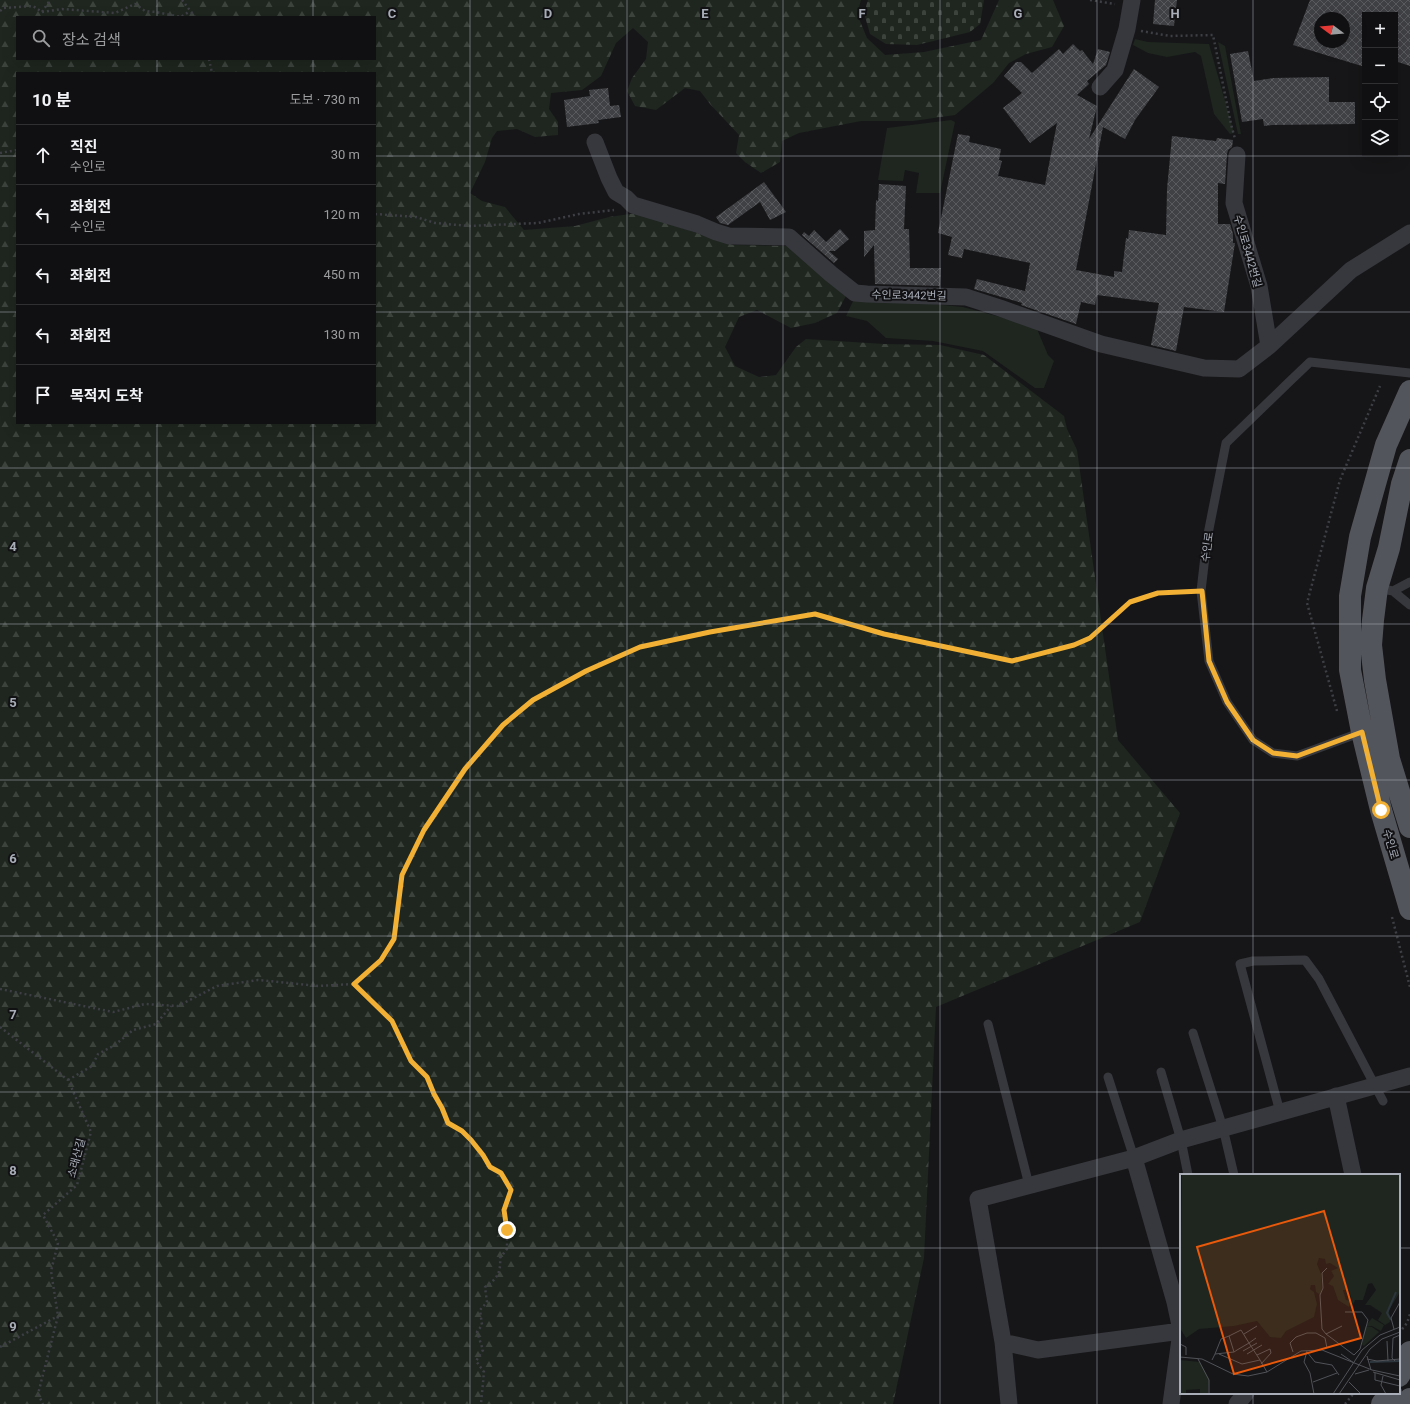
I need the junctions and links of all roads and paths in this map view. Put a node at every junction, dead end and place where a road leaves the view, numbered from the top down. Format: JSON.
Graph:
{"nodes":[{"id":1,"x":50,"y":0,"type":"edge"},
{"id":2,"x":182,"y":0,"type":"edge"},
{"id":3,"x":1090,"y":0,"type":"edge"},
{"id":4,"x":1132,"y":3,"type":"edge"},
{"id":5,"x":0,"y":11,"type":"edge"},
{"id":6,"x":190,"y":11,"type":"junction"},
{"id":7,"x":42,"y":12,"type":"junction"},
{"id":8,"x":176,"y":16,"type":"edge"},
{"id":9,"x":182,"y":16,"type":"edge"},
{"id":10,"x":193,"y":16,"type":"edge"},
{"id":11,"x":1127,"y":29,"type":"junction"},
{"id":12,"x":209,"y":60,"type":"edge"},
{"id":13,"x":212,"y":72,"type":"edge"},
{"id":14,"x":1100,"y":87,"type":"dead end"},
{"id":15,"x":595,"y":142,"type":"dead end"},
{"id":16,"x":16,"y":150,"type":"edge"},
{"id":17,"x":0,"y":153,"type":"edge"},
{"id":18,"x":1237,"y":155,"type":"joint"},
{"id":19,"x":633,"y":205,"type":"junction"},
{"id":20,"x":376,"y":214,"type":"edge"},
{"id":21,"x":1410,"y":233,"type":"edge"},
{"id":22,"x":1269,"y":346,"type":"junction"},
{"id":23,"x":1410,"y":373,"type":"edge"},
{"id":24,"x":1410,"y":391,"type":"edge"},
{"id":25,"x":1410,"y":460,"type":"edge"},
{"id":26,"x":1410,"y":582,"type":"edge"},
{"id":27,"x":1385,"y":589,"type":"junction"},
{"id":28,"x":1202,"y":591,"type":"junction"},
{"id":29,"x":1410,"y":605,"type":"edge"},
{"id":30,"x":1362,"y":732,"type":"junction"},
{"id":31,"x":1410,"y":827,"type":"edge"},
{"id":32,"x":1410,"y":909,"type":"edge"},
{"id":33,"x":354,"y":984,"type":"junction"},
{"id":34,"x":0,"y":989,"type":"edge"},
{"id":35,"x":171,"y":1006,"type":"junction"},
{"id":36,"x":988,"y":1024,"type":"dead end"},
{"id":37,"x":0,"y":1027,"type":"edge"},
{"id":38,"x":1193,"y":1033,"type":"dead end"},
{"id":39,"x":1161,"y":1072,"type":"dead end"},
{"id":40,"x":1410,"y":1076,"type":"edge"},
{"id":41,"x":1108,"y":1077,"type":"dead end"},
{"id":42,"x":68,"y":1080,"type":"junction"},
{"id":43,"x":1374,"y":1086,"type":"junction"},
{"id":44,"x":1336,"y":1096,"type":"junction"},
{"id":45,"x":1383,"y":1101,"type":"dead end"},
{"id":46,"x":1280,"y":1112,"type":"junction"},
{"id":47,"x":1223,"y":1128,"type":"junction"},
{"id":48,"x":1181,"y":1140,"type":"junction"},
{"id":49,"x":1134,"y":1158,"type":"junction"},
{"id":50,"x":1188,"y":1174,"type":"edge"},
{"id":51,"x":1234,"y":1174,"type":"edge"},
{"id":52,"x":1353,"y":1174,"type":"edge"},
{"id":53,"x":1029,"y":1184,"type":"junction"},
{"id":54,"x":1410,"y":1314,"type":"edge"},
{"id":55,"x":58,"y":1316,"type":"junction"},
{"id":56,"x":1180,"y":1325,"type":"edge"},
{"id":57,"x":1180,"y":1331,"type":"edge"},
{"id":58,"x":1400,"y":1332,"type":"edge"},
{"id":59,"x":1180,"y":1338,"type":"edge"},
{"id":60,"x":1003,"y":1342,"type":"junction"},
{"id":61,"x":0,"y":1347,"type":"edge"},
{"id":62,"x":1410,"y":1352,"type":"edge"},
{"id":63,"x":1400,"y":1374,"type":"edge"},
{"id":64,"x":1245,"y":1394,"type":"edge"},
{"id":65,"x":1353,"y":1394,"type":"edge"},
{"id":66,"x":1390,"y":1394,"type":"edge"},
{"id":67,"x":1410,"y":1399,"type":"edge"},
{"id":68,"x":43,"y":1404,"type":"edge"},
{"id":69,"x":481,"y":1404,"type":"edge"},
{"id":70,"x":1009,"y":1404,"type":"edge"},
{"id":71,"x":1171,"y":1404,"type":"edge"},
{"id":72,"x":1237,"y":1404,"type":"edge"},
{"id":73,"x":1345,"y":1404,"type":"edge"},
{"id":74,"x":1382,"y":1404,"type":"edge"},
{"id":75,"x":1407,"y":1404,"type":"edge"}],
"edges":[{"from":1,"to":7,"type":"path"},
{"from":2,"to":6,"type":"path"},
{"from":3,"to":4,"type":"path"},
{"from":4,"to":11,"type":"street"},
{"from":5,"to":7,"type":"path"},
{"from":6,"to":9,"type":"path"},
{"from":6,"to":10,"type":"path"},
{"from":7,"to":8,"type":"path"},
{"from":11,"to":14,"type":"street"},
{"from":11,"to":18,"type":"path"},
{"from":12,"to":13,"type":"path"},
{"from":15,"to":19,"type":"street","name":"수인로3442번길"},
{"from":16,"to":17,"type":"path"},
{"from":18,"to":22,"type":"street","name":"수인로3442번길"},
{"from":19,"to":20,"type":"path"},
{"from":19,"to":22,"type":"street","name":"수인로3442번길"},
{"from":21,"to":22,"type":"street","name":"수인로3442번길"},
{"from":23,"to":28,"type":"lane","name":"수인로"},
{"from":24,"to":30,"type":"main road","name":"수인로"},
{"from":25,"to":27,"type":"main road","name":"수인로"},
{"from":26,"to":27,"type":"lane"},
{"from":27,"to":29,"type":"lane"},
{"from":27,"to":31,"type":"main road","name":"수인로"},
{"from":28,"to":30,"type":"lane","name":"수인로"},
{"from":28,"to":33,"type":"path"},
{"from":30,"to":32,"type":"main road","name":"수인로"},
{"from":33,"to":35,"type":"path"},
{"from":33,"to":69,"type":"path"},
{"from":34,"to":35,"type":"path"},
{"from":35,"to":42,"type":"path"},
{"from":36,"to":53,"type":"lane"},
{"from":37,"to":42,"type":"path","name":"소래산길"},
{"from":38,"to":47,"type":"lane"},
{"from":39,"to":48,"type":"lane"},
{"from":40,"to":43,"type":"street"},
{"from":41,"to":49,"type":"lane"},
{"from":42,"to":55,"type":"path","name":"소래산길"},
{"from":43,"to":44,"type":"street"},
{"from":43,"to":45,"type":"lane"},
{"from":43,"to":46,"type":"lane"},
{"from":44,"to":46,"type":"street"},
{"from":44,"to":52,"type":"street"},
{"from":46,"to":47,"type":"street"},
{"from":47,"to":48,"type":"street"},
{"from":47,"to":51,"type":"lane"},
{"from":48,"to":49,"type":"street"},
{"from":48,"to":50,"type":"lane"},
{"from":49,"to":53,"type":"street"},
{"from":49,"to":56,"type":"street"},
{"from":53,"to":60,"type":"street"},
{"from":54,"to":58,"type":"path"},
{"from":55,"to":61,"type":"path"},
{"from":55,"to":68,"type":"path","name":"소래산길"},
{"from":57,"to":60,"type":"street"},
{"from":59,"to":71,"type":"street"},
{"from":60,"to":70,"type":"street"},
{"from":62,"to":63,"type":"main road"},
{"from":64,"to":72,"type":"street"},
{"from":65,"to":73,"type":"path"},
{"from":66,"to":74,"type":"main road"},
{"from":67,"to":75,"type":"main road"}]}
